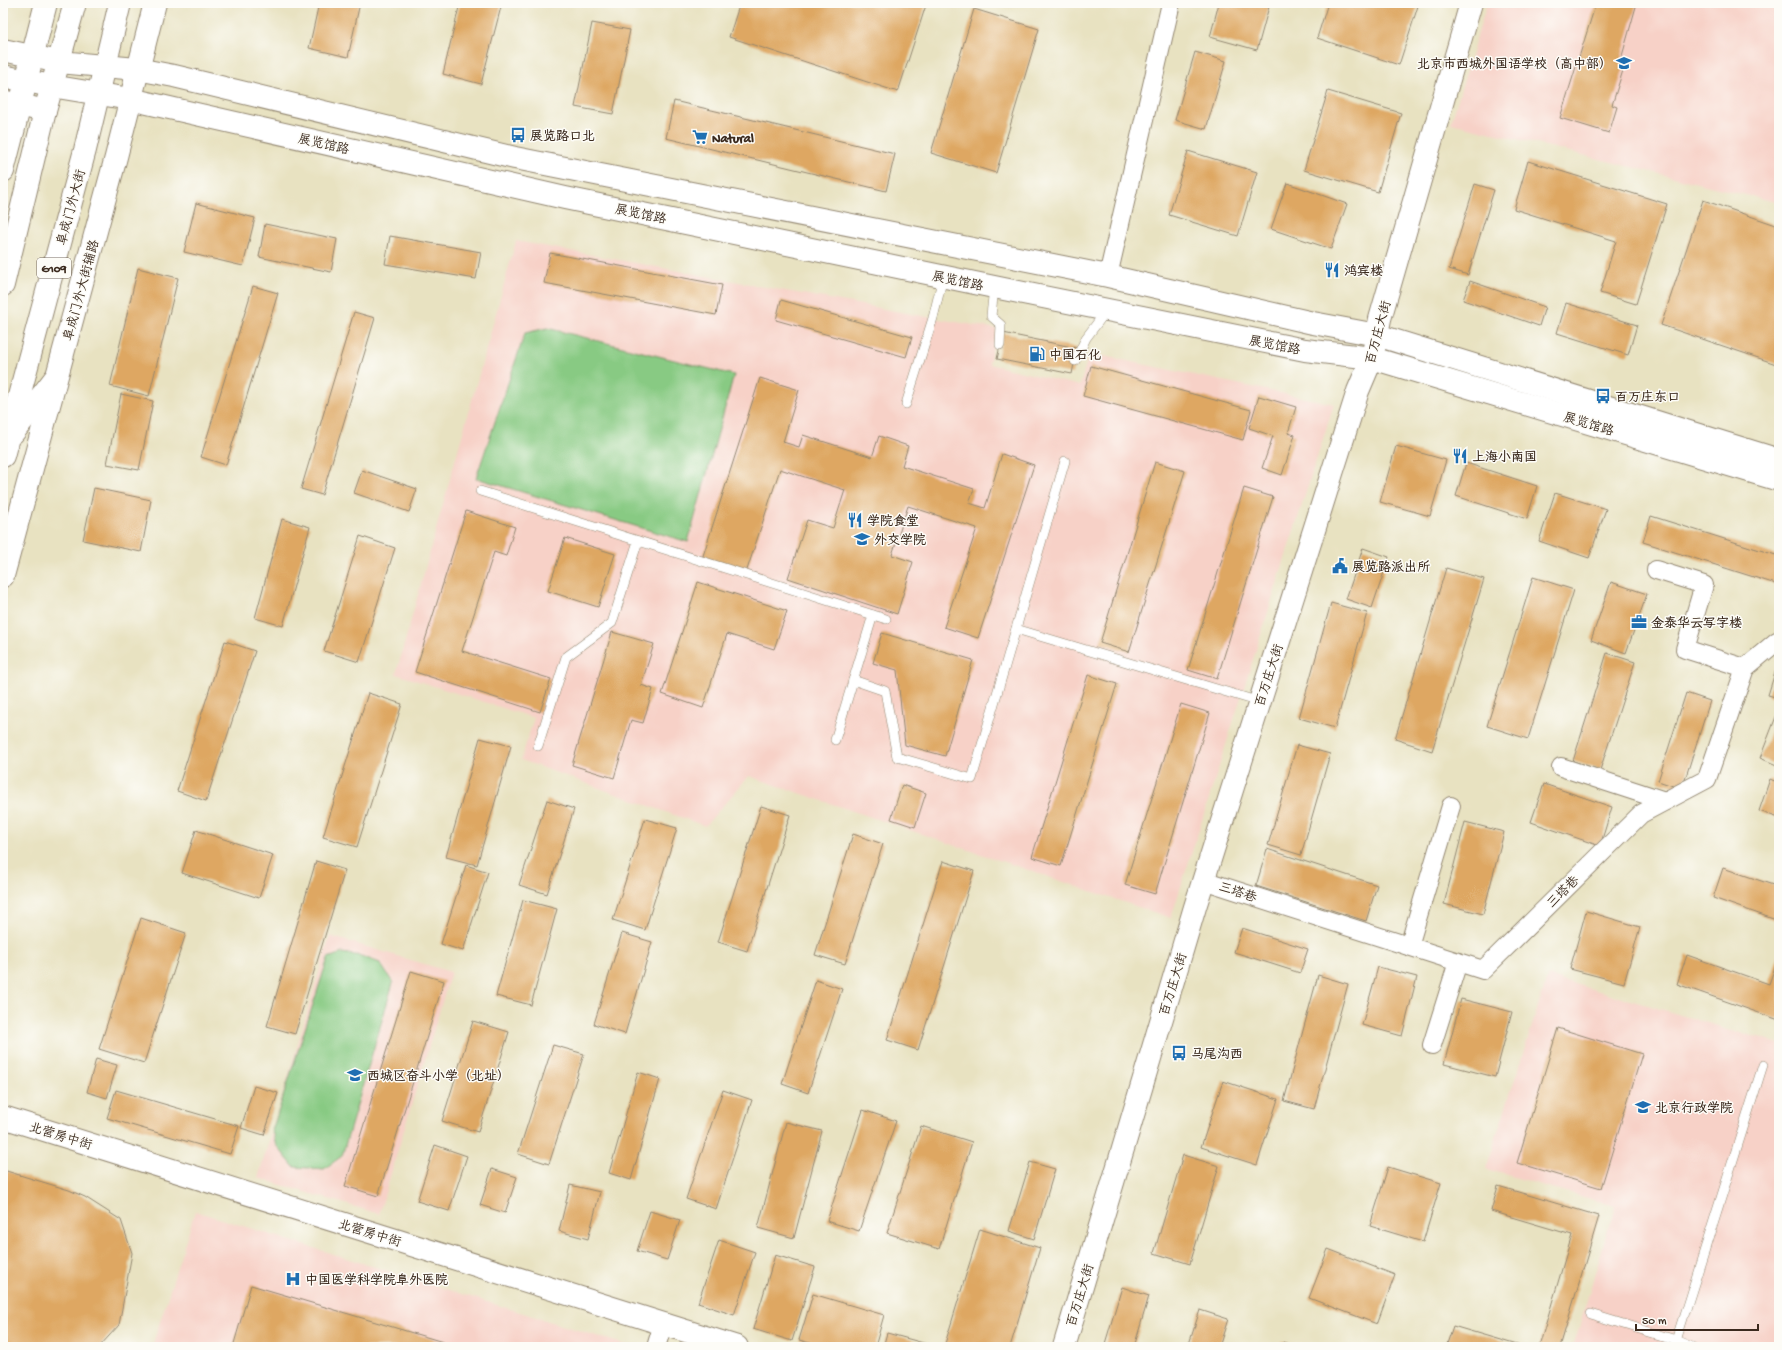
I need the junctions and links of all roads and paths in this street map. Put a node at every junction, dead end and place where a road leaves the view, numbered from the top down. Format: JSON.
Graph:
{"nodes":[{"id":1,"x":46,"y":3,"type":"edge"},
{"id":2,"x":75,"y":3,"type":"edge"},
{"id":3,"x":120,"y":3,"type":"edge"},
{"id":4,"x":156,"y":3,"type":"edge"},
{"id":5,"x":1171,"y":3,"type":"edge"},
{"id":6,"x":1471,"y":3,"type":"edge"},
{"id":7,"x":3,"y":50,"type":"edge"},
{"id":8,"x":32,"y":57,"type":"junction"},
{"id":9,"x":59,"y":62,"type":"junction"},
{"id":10,"x":104,"y":67,"type":"junction"},
{"id":11,"x":137,"y":69,"type":"junction"},
{"id":12,"x":3,"y":76,"type":"edge"},
{"id":13,"x":25,"y":80,"type":"junction"},
{"id":14,"x":51,"y":86,"type":"junction"},
{"id":15,"x":98,"y":94,"type":"junction"},
{"id":16,"x":130,"y":99,"type":"junction"},
{"id":17,"x":12,"y":103,"type":"edge"},
{"id":18,"x":45,"y":111,"type":"junction"},
{"id":19,"x":3,"y":171,"type":"edge"},
{"id":20,"x":1108,"y":276,"type":"junction"},
{"id":21,"x":943,"y":277,"type":"junction"},
{"id":22,"x":3,"y":286,"type":"edge"},
{"id":23,"x":994,"y":288,"type":"junction"},
{"id":24,"x":1108,"y":310,"type":"junction"},
{"id":25,"x":1377,"y":335,"type":"junction"},
{"id":26,"x":1000,"y":345,"type":"dead end"},
{"id":27,"x":1372,"y":358,"type":"junction"},
{"id":28,"x":1075,"y":361,"type":"dead end"},
{"id":29,"x":56,"y":377,"type":"junction"},
{"id":30,"x":906,"y":404,"type":"dead end"},
{"id":31,"x":5,"y":448,"type":"edge"},
{"id":32,"x":1779,"y":460,"type":"edge"},
{"id":33,"x":1065,"y":461,"type":"dead end"},
{"id":34,"x":1779,"y":480,"type":"edge"},
{"id":35,"x":480,"y":491,"type":"dead end"},
{"id":36,"x":638,"y":541,"type":"junction"},
{"id":37,"x":1656,"y":570,"type":"dead end"},
{"id":38,"x":3,"y":576,"type":"edge"},
{"id":39,"x":873,"y":616,"type":"junction"},
{"id":40,"x":886,"y":619,"type":"dead end"},
{"id":41,"x":1016,"y":629,"type":"junction"},
{"id":42,"x":1777,"y":641,"type":"dead end"},
{"id":43,"x":1745,"y":668,"type":"junction"},
{"id":44,"x":853,"y":680,"type":"junction"},
{"id":45,"x":1260,"y":702,"type":"junction"},
{"id":46,"x":835,"y":740,"type":"dead end"},
{"id":47,"x":538,"y":746,"type":"dead end"},
{"id":48,"x":1561,"y":767,"type":"dead end"},
{"id":49,"x":1665,"y":801,"type":"junction"},
{"id":50,"x":1451,"y":806,"type":"dead end"},
{"id":51,"x":1203,"y":880,"type":"junction"},
{"id":52,"x":1409,"y":946,"type":"junction"},
{"id":53,"x":1458,"y":962,"type":"junction"},
{"id":54,"x":1432,"y":1045,"type":"dead end"},
{"id":55,"x":1762,"y":1065,"type":"dead end"},
{"id":56,"x":3,"y":1117,"type":"edge"},
{"id":57,"x":1590,"y":1314,"type":"dead end"},
{"id":58,"x":663,"y":1324,"type":"junction"},
{"id":59,"x":1675,"y":1343,"type":"edge"},
{"id":60,"x":656,"y":1347,"type":"edge"},
{"id":61,"x":737,"y":1347,"type":"edge"},
{"id":62,"x":1064,"y":1347,"type":"edge"},
{"id":63,"x":1693,"y":1347,"type":"edge"}],
"edges":[{"from":1,"to":8,"type":"main road"},
{"from":2,"to":9,"type":"main road"},
{"from":3,"to":10,"type":"main road","name":"阜成门外大街","number":"G109"},
{"from":4,"to":11,"type":"main road","name":"阜成门外大街辅路"},
{"from":5,"to":20,"type":"street"},
{"from":6,"to":25,"type":"main road","name":"百万庄大街"},
{"from":7,"to":8,"type":"main road","name":"展览馆路"},
{"from":8,"to":9,"type":"main road","name":"展览馆路"},
{"from":8,"to":13,"type":"main road"},
{"from":9,"to":10,"type":"main road","name":"展览馆路"},
{"from":9,"to":14,"type":"main road"},
{"from":10,"to":11,"type":"main road","name":"展览馆路"},
{"from":10,"to":15,"type":"main road","name":"阜成门外大街","number":"G109"},
{"from":11,"to":16,"type":"main road","name":"阜成门外大街辅路"},
{"from":11,"to":20,"type":"main road","name":"展览馆路"},
{"from":12,"to":13,"type":"main road","name":"展览馆路"},
{"from":13,"to":14,"type":"main road","name":"展览馆路"},
{"from":13,"to":17,"type":"main road"},
{"from":14,"to":15,"type":"main road","name":"展览馆路"},
{"from":14,"to":18,"type":"main road"},
{"from":15,"to":16,"type":"main road","name":"展览馆路"},
{"from":15,"to":31,"type":"main road","name":"阜成门外大街","number":"G109"},
{"from":16,"to":21,"type":"main road","name":"展览馆路"},
{"from":16,"to":29,"type":"main road","name":"阜成门外大街辅路"},
{"from":17,"to":18,"type":"main road"},
{"from":17,"to":19,"type":"main road"},
{"from":18,"to":22,"type":"main road"},
{"from":20,"to":25,"type":"main road","name":"展览馆路"},
{"from":21,"to":23,"type":"main road","name":"展览馆路"},
{"from":21,"to":30,"type":"lane"},
{"from":23,"to":24,"type":"main road","name":"展览馆路"},
{"from":23,"to":26,"type":"lane"},
{"from":24,"to":27,"type":"main road","name":"展览馆路"},
{"from":24,"to":28,"type":"lane"},
{"from":25,"to":27,"type":"main road","name":"百万庄大街"},
{"from":25,"to":32,"type":"main road","name":"展览馆路"},
{"from":27,"to":34,"type":"main road","name":"展览馆路"},
{"from":27,"to":45,"type":"main road","name":"百万庄大街"},
{"from":29,"to":31,"type":"main road"},
{"from":29,"to":38,"type":"main road","name":"阜成门外大街辅路"},
{"from":33,"to":41,"type":"lane"},
{"from":35,"to":36,"type":"lane"},
{"from":36,"to":39,"type":"lane"},
{"from":36,"to":47,"type":"lane"},
{"from":37,"to":43,"type":"street"},
{"from":39,"to":40,"type":"lane"},
{"from":39,"to":44,"type":"lane"},
{"from":41,"to":44,"type":"lane"},
{"from":41,"to":45,"type":"lane"},
{"from":42,"to":43,"type":"street"},
{"from":43,"to":49,"type":"street","name":"三塔巷"},
{"from":44,"to":46,"type":"lane"},
{"from":45,"to":51,"type":"main road","name":"百万庄大街"},
{"from":48,"to":49,"type":"street"},
{"from":49,"to":53,"type":"street","name":"三塔巷"},
{"from":50,"to":52,"type":"street"},
{"from":51,"to":52,"type":"street","name":"三塔巷"},
{"from":51,"to":62,"type":"main road","name":"百万庄大街"},
{"from":52,"to":53,"type":"street","name":"三塔巷"},
{"from":53,"to":54,"type":"street"},
{"from":55,"to":59,"type":"lane"},
{"from":56,"to":58,"type":"main road","name":"北营房中街"},
{"from":57,"to":59,"type":"lane"},
{"from":58,"to":60,"type":"street"},
{"from":58,"to":61,"type":"main road","name":"北营房中街"},
{"from":59,"to":63,"type":"lane"}]}
